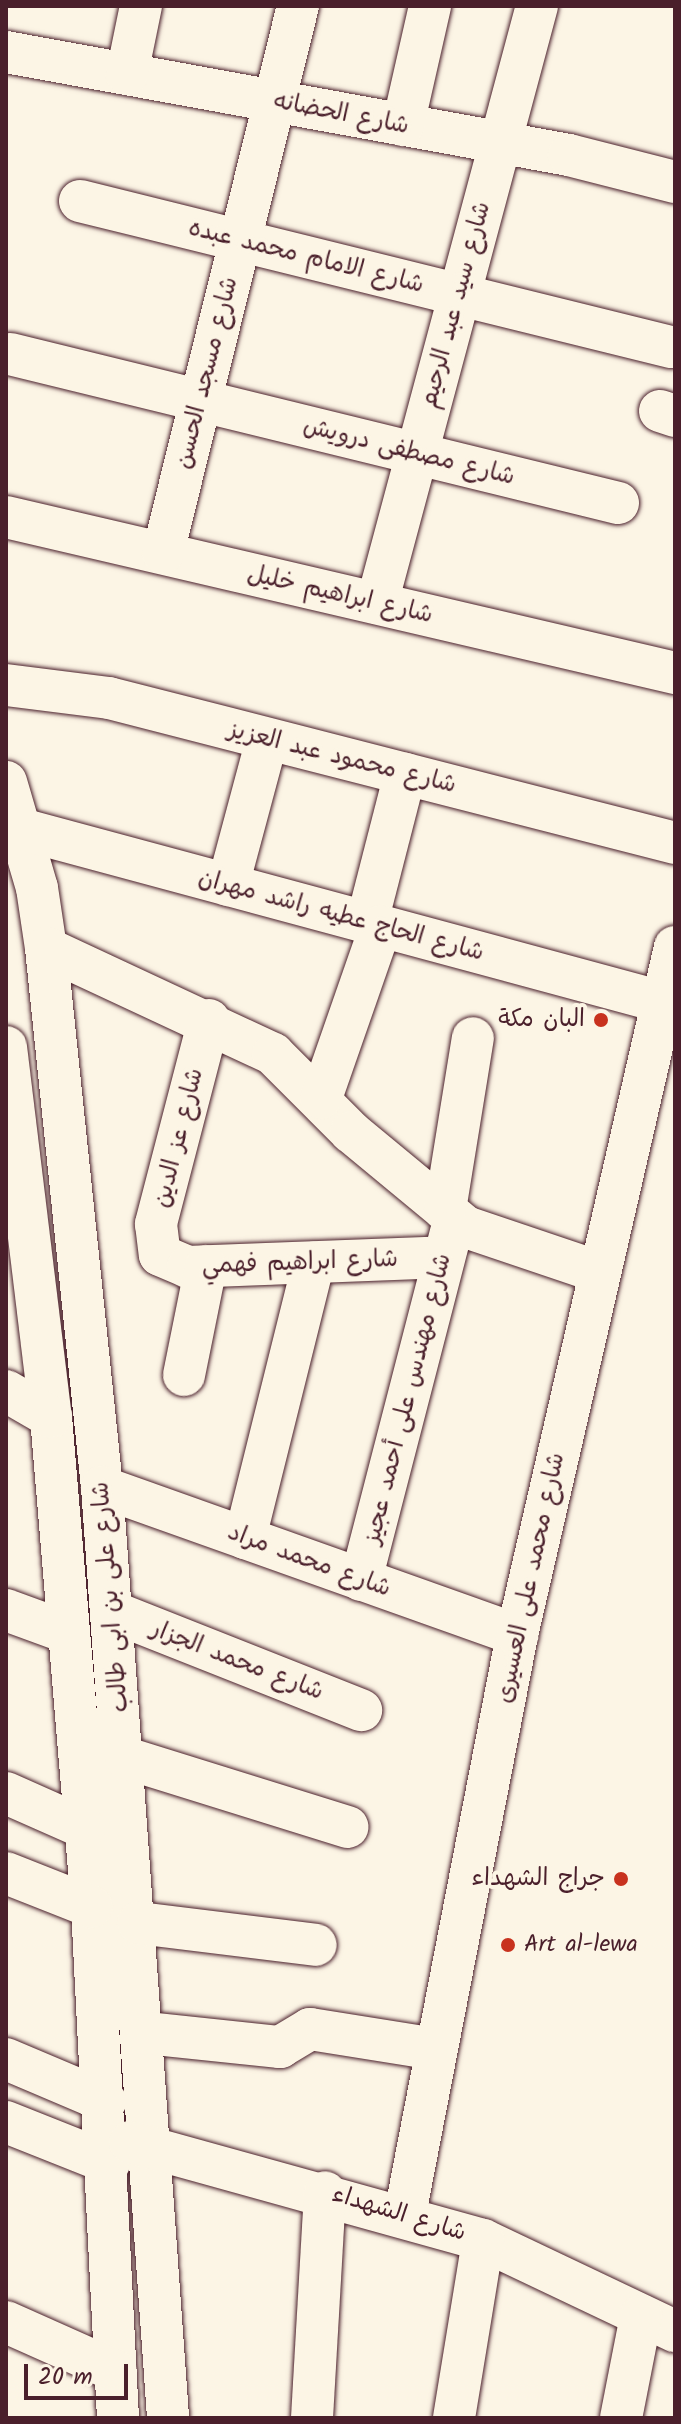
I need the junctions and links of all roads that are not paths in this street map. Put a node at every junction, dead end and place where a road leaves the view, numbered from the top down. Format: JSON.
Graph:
{"nodes":[{"id":1,"x":141,"y":6,"type":"edge"},
{"id":2,"x":298,"y":6,"type":"edge"},
{"id":3,"x":430,"y":6,"type":"edge"},
{"id":4,"x":537,"y":6,"type":"edge"},
{"id":5,"x":6,"y":52,"type":"edge"},
{"id":6,"x":127,"y":74,"type":"junction"},
{"id":7,"x":275,"y":101,"type":"junction"},
{"id":8,"x":403,"y":125,"type":"junction"},
{"id":9,"x":499,"y":145,"type":"junction"},
{"id":10,"x":675,"y":182,"type":"edge"},
{"id":11,"x":80,"y":201,"type":"dead end"},
{"id":12,"x":240,"y":240,"type":"junction"},
{"id":13,"x":459,"y":294,"type":"junction"},
{"id":14,"x":671,"y":347,"type":"dead end"},
{"id":15,"x":10,"y":354,"type":"dead end"},
{"id":16,"x":200,"y":401,"type":"junction"},
{"id":17,"x":416,"y":454,"type":"junction"},
{"id":18,"x":618,"y":503,"type":"dead end"},
{"id":19,"x":6,"y":517,"type":"edge"},
{"id":20,"x":163,"y":553,"type":"junction"},
{"id":21,"x":377,"y":603,"type":"junction"},
{"id":22,"x":675,"y":673,"type":"edge"},
{"id":23,"x":6,"y":685,"type":"edge"},
{"id":24,"x":267,"y":739,"type":"junction"},
{"id":25,"x":405,"y":774,"type":"junction"},
{"id":26,"x":6,"y":782,"type":"edge"},
{"id":27,"x":21,"y":829,"type":"junction"},
{"id":28,"x":675,"y":843,"type":"edge"},
{"id":29,"x":228,"y":885,"type":"junction"},
{"id":30,"x":374,"y":924,"type":"junction"},
{"id":31,"x":675,"y":947,"type":"edge"},
{"id":32,"x":46,"y":948,"type":"junction"},
{"id":33,"x":662,"y":1002,"type":"junction"},
{"id":34,"x":55,"y":1020,"type":"junction"},
{"id":35,"x":209,"y":1020,"type":"junction"},
{"id":36,"x":6,"y":1030,"type":"edge"},
{"id":37,"x":473,"y":1038,"type":"dead end"},
{"id":38,"x":6,"y":1047,"type":"edge"},
{"id":39,"x":662,"y":1056,"type":"edge"},
{"id":40,"x":9,"y":1090,"type":"edge"},
{"id":41,"x":321,"y":1098,"type":"junction"},
{"id":42,"x":16,"y":1215,"type":"edge"},
{"id":43,"x":448,"y":1229,"type":"junction"},
{"id":44,"x":160,"y":1255,"type":"joint"},
{"id":45,"x":314,"y":1262,"type":"junction"},
{"id":46,"x":206,"y":1266,"type":"junction"},
{"id":47,"x":599,"y":1272,"type":"junction"},
{"id":48,"x":23,"y":1321,"type":"edge"},
{"id":49,"x":184,"y":1375,"type":"dead end"},
{"id":50,"x":6,"y":1391,"type":"edge"},
{"id":51,"x":51,"y":1417,"type":"junction"},
{"id":52,"x":102,"y":1487,"type":"junction"},
{"id":53,"x":245,"y":1538,"type":"junction"},
{"id":54,"x":361,"y":1580,"type":"junction"},
{"id":55,"x":6,"y":1610,"type":"edge"},
{"id":56,"x":113,"y":1612,"type":"junction"},
{"id":57,"x":69,"y":1633,"type":"junction"},
{"id":58,"x":517,"y":1635,"type":"junction"},
{"id":59,"x":361,"y":1710,"type":"dead end"},
{"id":60,"x":126,"y":1758,"type":"junction"},
{"id":61,"x":6,"y":1793,"type":"edge"},
{"id":62,"x":348,"y":1827,"type":"dead end"},
{"id":63,"x":85,"y":1828,"type":"junction"},
{"id":64,"x":6,"y":1873,"type":"edge"},
{"id":65,"x":92,"y":1907,"type":"junction"},
{"id":66,"x":138,"y":1923,"type":"junction"},
{"id":67,"x":316,"y":1945,"type":"dead end"},
{"id":68,"x":146,"y":2033,"type":"junction"},
{"id":69,"x":435,"y":2049,"type":"junction"},
{"id":70,"x":6,"y":2059,"type":"edge"},
{"id":71,"x":6,"y":2122,"type":"edge"},
{"id":72,"x":107,"y":2134,"type":"junction"},
{"id":73,"x":154,"y":2149,"type":"junction"},
{"id":74,"x":325,"y":2192,"type":"junction"},
{"id":75,"x":405,"y":2214,"type":"junction"},
{"id":76,"x":483,"y":2240,"type":"junction"},
{"id":77,"x":6,"y":2322,"type":"edge"},
{"id":78,"x":658,"y":2324,"type":"edge"},
{"id":79,"x":116,"y":2371,"type":"junction"},
{"id":80,"x":118,"y":2418,"type":"edge"},
{"id":81,"x":168,"y":2418,"type":"edge"},
{"id":82,"x":312,"y":2418,"type":"edge"},
{"id":83,"x":454,"y":2418,"type":"edge"},
{"id":84,"x":621,"y":2418,"type":"edge"}],
"edges":[{"from":1,"to":6,"type":"street"},
{"from":2,"to":7,"type":"street","name":"شارع مسجد الحسن"},
{"from":3,"to":8,"type":"street"},
{"from":4,"to":9,"type":"street","name":"شارع سيد عبد الرحيم"},
{"from":5,"to":6,"type":"street","name":"شارع الحضانه"},
{"from":6,"to":7,"type":"street","name":"شارع الحضانه"},
{"from":7,"to":8,"type":"street","name":"شارع الحضانه"},
{"from":7,"to":12,"type":"street","name":"شارع مسجد الحسن"},
{"from":8,"to":9,"type":"street","name":"شارع الحضانه"},
{"from":9,"to":10,"type":"street","name":"شارع الحضانه"},
{"from":9,"to":13,"type":"street","name":"شارع سيد عبد الرحيم"},
{"from":11,"to":12,"type":"street","name":"شارع الامام محمد عبده"},
{"from":12,"to":13,"type":"street","name":"شارع الامام محمد عبده"},
{"from":12,"to":16,"type":"street","name":"شارع مسجد الحسن"},
{"from":13,"to":14,"type":"street","name":"شارع الامام محمد عبده"},
{"from":13,"to":17,"type":"street","name":"شارع سيد عبد الرحيم"},
{"from":15,"to":16,"type":"street","name":"شارع مصطفى درويش"},
{"from":16,"to":17,"type":"street","name":"شارع مصطفى درويش"},
{"from":16,"to":20,"type":"street","name":"شارع مسجد الحسن"},
{"from":17,"to":18,"type":"street","name":"شارع مصطفى درويش"},
{"from":17,"to":21,"type":"street","name":"شارع سيد عبد الرحيم"},
{"from":19,"to":20,"type":"street","name":"شارع ابراهيم خليل"},
{"from":20,"to":21,"type":"street","name":"شارع ابراهيم خليل"},
{"from":21,"to":22,"type":"street","name":"شارع ابراهيم خليل"},
{"from":23,"to":24,"type":"street","name":"شارع محمود عبد العزيز"},
{"from":24,"to":25,"type":"street","name":"شارع محمود عبد العزيز"},
{"from":24,"to":29,"type":"street"},
{"from":25,"to":28,"type":"street","name":"شارع محمود عبد العزيز"},
{"from":25,"to":30,"type":"street"},
{"from":26,"to":27,"type":"street","name":"شارع على بن ابى طالب"},
{"from":27,"to":29,"type":"street","name":"شارع الحاج عطيه راشد مهران"},
{"from":27,"to":32,"type":"street","name":"شارع على بن ابى طالب"},
{"from":29,"to":30,"type":"street","name":"شارع الحاج عطيه راشد مهران"},
{"from":30,"to":33,"type":"street","name":"شارع الحاج عطيه راشد مهران"},
{"from":30,"to":41,"type":"street"},
{"from":31,"to":33,"type":"street","name":"شارع محمد على العسيرى"},
{"from":32,"to":34,"type":"street","name":"شارع على بن ابى طالب"},
{"from":32,"to":35,"type":"street"},
{"from":33,"to":39,"type":"street","name":"شارع محمد على العسيرى"},
{"from":34,"to":36,"type":"street"},
{"from":34,"to":52,"type":"street","name":"شارع على بن ابى طالب"},
{"from":35,"to":41,"type":"street"},
{"from":35,"to":44,"type":"street","name":"شارع عز الدين"},
{"from":37,"to":43,"type":"street","name":"شارع مهندس على أحمد عجيز"},
{"from":38,"to":40,"type":"street","name":"شارع على بن ابى طالب"},
{"from":39,"to":47,"type":"street","name":"شارع محمد على العسيرى"},
{"from":40,"to":42,"type":"street","name":"شارع على بن ابى طالب"},
{"from":41,"to":43,"type":"street"},
{"from":42,"to":48,"type":"street","name":"شارع على بن ابى طالب"},
{"from":43,"to":45,"type":"street","name":"شارع ابراهيم فهمي"},
{"from":43,"to":47,"type":"street"},
{"from":43,"to":54,"type":"street","name":"شارع مهندس على أحمد عجيز"},
{"from":44,"to":46,"type":"street","name":"شارع ابراهيم فهمي"},
{"from":45,"to":46,"type":"street","name":"شارع ابراهيم فهمي"},
{"from":45,"to":53,"type":"street"},
{"from":46,"to":49,"type":"street"},
{"from":47,"to":58,"type":"street","name":"شارع محمد على العسيرى"},
{"from":48,"to":51,"type":"street","name":"شارع على بن ابى طالب"},
{"from":50,"to":51,"type":"street"},
{"from":51,"to":57,"type":"street","name":"شارع على بن ابى طالب"},
{"from":52,"to":53,"type":"street","name":"شارع محمد مراد"},
{"from":52,"to":56,"type":"street","name":"شارع على بن ابى طالب"},
{"from":53,"to":54,"type":"street","name":"شارع محمد مراد"},
{"from":54,"to":58,"type":"street","name":"شارع محمد مراد"},
{"from":55,"to":57,"type":"street"},
{"from":56,"to":59,"type":"street","name":"شارع محمد الجزار"},
{"from":56,"to":60,"type":"street","name":"شارع على بن ابى طالب"},
{"from":57,"to":63,"type":"street","name":"شارع على بن ابى طالب"},
{"from":58,"to":69,"type":"street","name":"شارع محمد على العسيرى"},
{"from":60,"to":62,"type":"street"},
{"from":60,"to":66,"type":"street","name":"شارع على بن ابى طالب"},
{"from":61,"to":63,"type":"street"},
{"from":63,"to":65,"type":"street","name":"شارع على بن ابى طالب"},
{"from":64,"to":65,"type":"street"},
{"from":65,"to":72,"type":"street","name":"شارع على بن ابى طالب"},
{"from":66,"to":67,"type":"street"},
{"from":66,"to":68,"type":"street","name":"شارع على بن ابى طالب"},
{"from":68,"to":69,"type":"street"},
{"from":68,"to":73,"type":"street","name":"شارع على بن ابى طالب"},
{"from":69,"to":75,"type":"street","name":"شارع محمد على العسيرى"},
{"from":70,"to":72,"type":"street"},
{"from":71,"to":72,"type":"street"},
{"from":72,"to":73,"type":"street","name":"شارع الشهداء"},
{"from":72,"to":79,"type":"street","name":"شارع على بن ابى طالب"},
{"from":73,"to":74,"type":"street","name":"شارع الشهداء"},
{"from":73,"to":81,"type":"street","name":"شارع على بن ابى طالب"},
{"from":74,"to":75,"type":"street","name":"شارع الشهداء"},
{"from":74,"to":82,"type":"street"},
{"from":75,"to":76,"type":"street","name":"شارع الشهداء"},
{"from":76,"to":78,"type":"street","name":"شارع الشهداء"},
{"from":76,"to":83,"type":"street"},
{"from":77,"to":79,"type":"street"},
{"from":78,"to":84,"type":"street"},
{"from":79,"to":80,"type":"street","name":"شارع على بن ابى طالب"}]}
